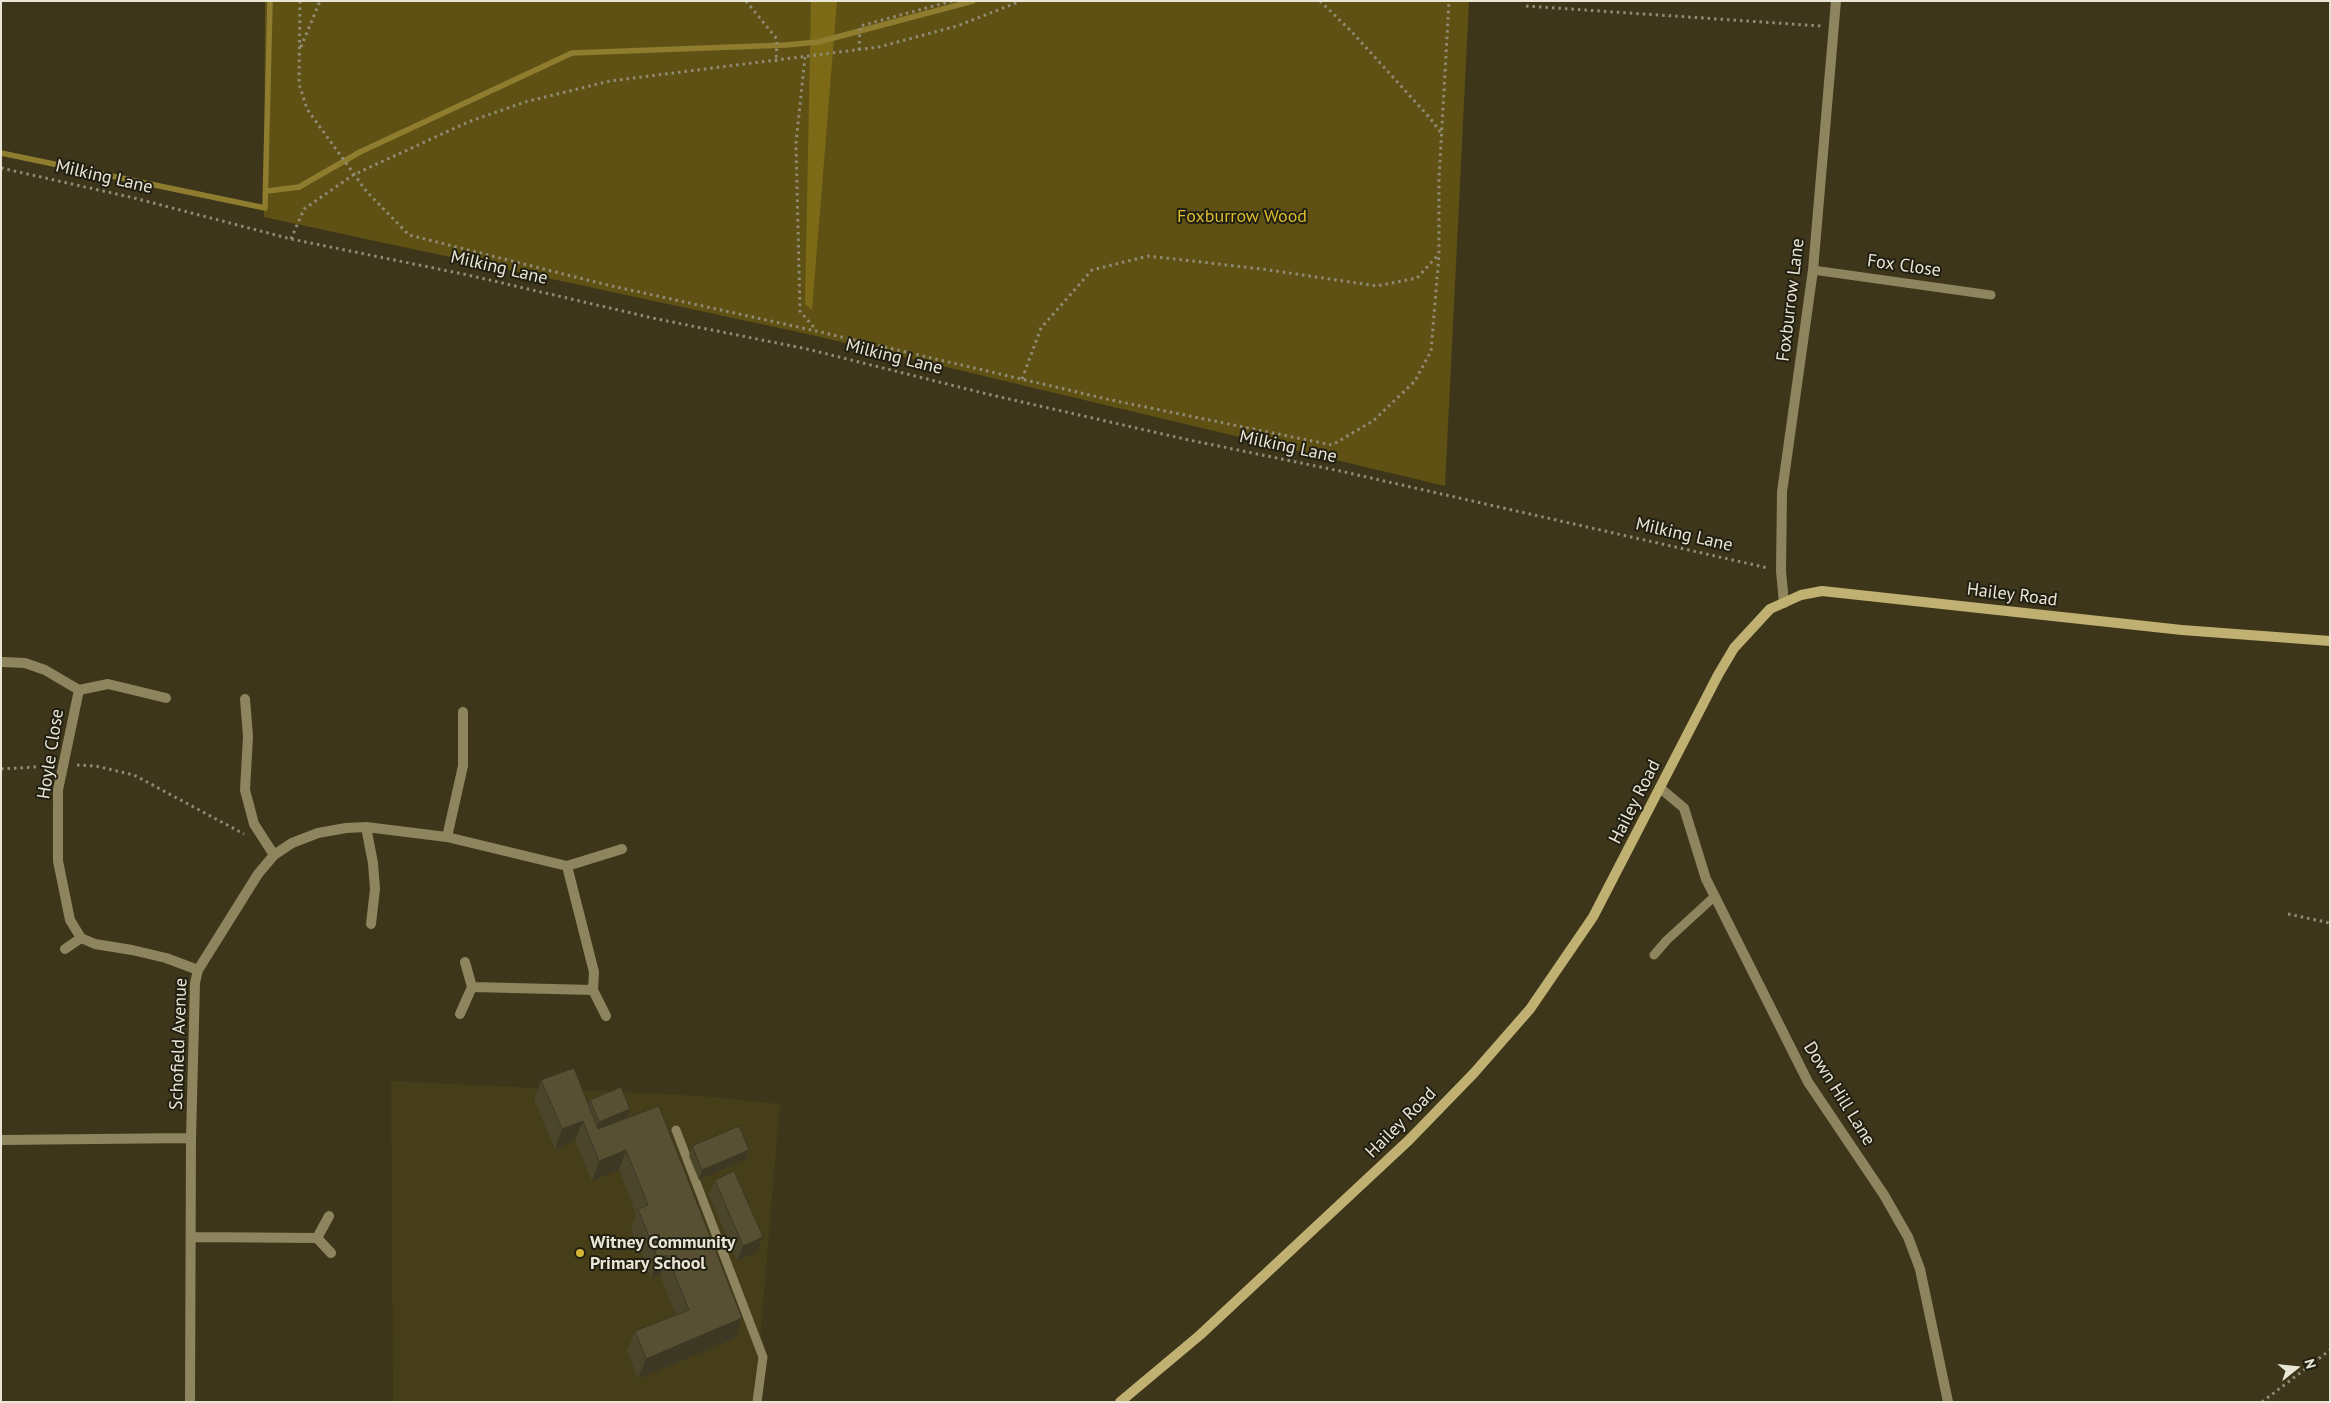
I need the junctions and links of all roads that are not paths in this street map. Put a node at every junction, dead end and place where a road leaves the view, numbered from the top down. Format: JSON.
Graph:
{"nodes":[{"id":1,"x":1836,"y":1,"type":"edge"},
{"id":2,"x":1813,"y":270,"type":"junction"},
{"id":3,"x":1991,"y":295,"type":"dead end"},
{"id":4,"x":1784,"y":602,"type":"junction"},
{"id":5,"x":2330,"y":641,"type":"edge"},
{"id":6,"x":4,"y":662,"type":"dead end"},
{"id":7,"x":79,"y":690,"type":"junction"},
{"id":8,"x":166,"y":698,"type":"dead end"},
{"id":9,"x":246,"y":699,"type":"dead end"},
{"id":10,"x":463,"y":712,"type":"dead end"},
{"id":11,"x":1660,"y":788,"type":"junction"},
{"id":12,"x":366,"y":827,"type":"junction"},
{"id":13,"x":447,"y":837,"type":"junction"},
{"id":14,"x":622,"y":849,"type":"dead end"},
{"id":15,"x":274,"y":855,"type":"junction"},
{"id":16,"x":567,"y":866,"type":"junction"},
{"id":17,"x":1715,"y":896,"type":"junction"},
{"id":18,"x":371,"y":924,"type":"dead end"},
{"id":19,"x":81,"y":938,"type":"junction"},
{"id":20,"x":65,"y":949,"type":"dead end"},
{"id":21,"x":1654,"y":956,"type":"dead end"},
{"id":22,"x":465,"y":962,"type":"dead end"},
{"id":23,"x":198,"y":970,"type":"junction"},
{"id":24,"x":472,"y":988,"type":"junction"},
{"id":25,"x":593,"y":990,"type":"junction"},
{"id":26,"x":460,"y":1014,"type":"dead end"},
{"id":27,"x":606,"y":1016,"type":"dead end"},
{"id":28,"x":676,"y":1130,"type":"dead end"},
{"id":29,"x":191,"y":1138,"type":"junction"},
{"id":30,"x":1,"y":1140,"type":"edge"},
{"id":31,"x":329,"y":1216,"type":"dead end"},
{"id":32,"x":191,"y":1238,"type":"junction"},
{"id":33,"x":317,"y":1238,"type":"junction"},
{"id":34,"x":331,"y":1253,"type":"dead end"},
{"id":35,"x":190,"y":1402,"type":"edge"},
{"id":36,"x":757,"y":1402,"type":"edge"},
{"id":37,"x":1120,"y":1402,"type":"edge"},
{"id":38,"x":1948,"y":1402,"type":"edge"}],
"edges":[{"from":1,"to":2,"type":"street","name":"Foxburrow Lane"},
{"from":2,"to":3,"type":"lane","name":"Fox Close"},
{"from":2,"to":4,"type":"street","name":"Foxburrow Lane"},
{"from":4,"to":5,"type":"main road","name":"Hailey Road"},
{"from":4,"to":11,"type":"main road","name":"Hailey Road"},
{"from":6,"to":7,"type":"street","name":"Hoyle Close"},
{"from":7,"to":8,"type":"street","name":"Hoyle Close"},
{"from":7,"to":19,"type":"street","name":"Hoyle Close"},
{"from":9,"to":15,"type":"street"},
{"from":10,"to":13,"type":"street"},
{"from":11,"to":17,"type":"street","name":"Down Hill Lane"},
{"from":11,"to":37,"type":"main road","name":"Hailey Road"},
{"from":12,"to":13,"type":"street","name":"Schofield Avenue"},
{"from":12,"to":15,"type":"street","name":"Schofield Avenue"},
{"from":12,"to":18,"type":"street"},
{"from":13,"to":16,"type":"street","name":"Schofield Avenue"},
{"from":14,"to":16,"type":"street"},
{"from":15,"to":23,"type":"street","name":"Schofield Avenue"},
{"from":16,"to":25,"type":"street"},
{"from":17,"to":21,"type":"lane"},
{"from":17,"to":38,"type":"street","name":"Down Hill Lane"},
{"from":19,"to":20,"type":"street"},
{"from":19,"to":23,"type":"street"},
{"from":22,"to":24,"type":"street"},
{"from":23,"to":29,"type":"street","name":"Schofield Avenue"},
{"from":24,"to":25,"type":"street"},
{"from":24,"to":26,"type":"street"},
{"from":25,"to":27,"type":"street"},
{"from":28,"to":36,"type":"lane"},
{"from":29,"to":30,"type":"street"},
{"from":29,"to":32,"type":"street","name":"Schofield Avenue"},
{"from":31,"to":33,"type":"street"},
{"from":32,"to":33,"type":"street"},
{"from":32,"to":35,"type":"street","name":"Schofield Avenue"},
{"from":33,"to":34,"type":"street"}]}
